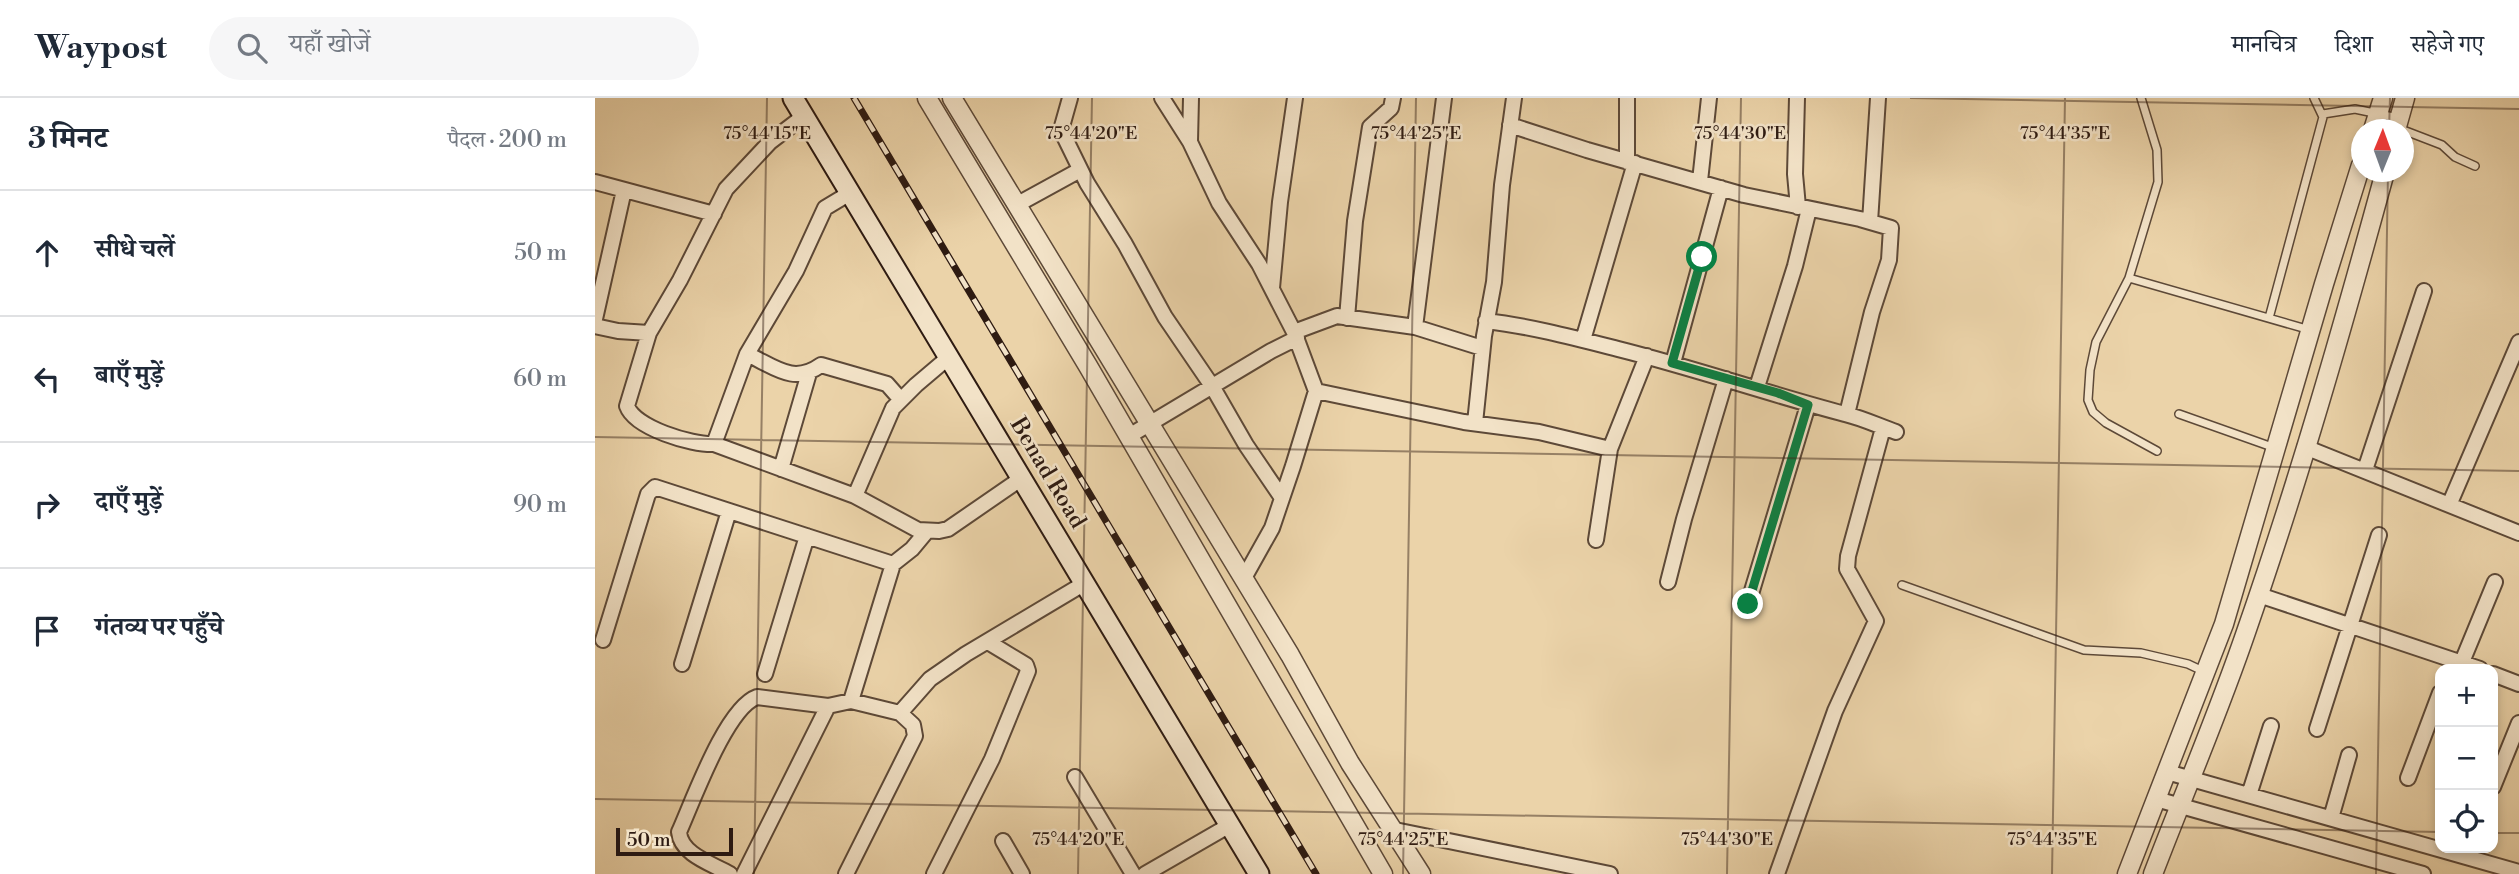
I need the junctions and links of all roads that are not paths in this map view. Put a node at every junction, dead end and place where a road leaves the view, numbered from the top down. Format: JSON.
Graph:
{"nodes":[{"id":1,"x":793,"y":98,"type":"edge"},
{"id":2,"x":927,"y":98,"type":"edge"},
{"id":3,"x":952,"y":98,"type":"edge"},
{"id":4,"x":1070,"y":98,"type":"edge"},
{"id":5,"x":1162,"y":98,"type":"edge"},
{"id":6,"x":1191,"y":98,"type":"edge"},
{"id":7,"x":1293,"y":98,"type":"edge"},
{"id":8,"x":1393,"y":98,"type":"edge"},
{"id":9,"x":1444,"y":98,"type":"edge"},
{"id":10,"x":1514,"y":98,"type":"edge"},
{"id":11,"x":1627,"y":98,"type":"edge"},
{"id":12,"x":1709,"y":98,"type":"edge"},
{"id":13,"x":1797,"y":98,"type":"edge"},
{"id":14,"x":1878,"y":98,"type":"edge"},
{"id":15,"x":2141,"y":98,"type":"edge"},
{"id":16,"x":2313,"y":98,"type":"edge"},
{"id":17,"x":2405,"y":98,"type":"edge"},
{"id":18,"x":2323,"y":114,"type":"junction"},
{"id":19,"x":2378,"y":114,"type":"edge"},
{"id":20,"x":804,"y":116,"type":"junction"},
{"id":21,"x":2401,"y":119,"type":"edge"},
{"id":22,"x":1510,"y":125,"type":"junction"},
{"id":23,"x":2414,"y":133,"type":"edge"},
{"id":24,"x":1190,"y":142,"type":"junction"},
{"id":25,"x":1631,"y":162,"type":"junction"},
{"id":26,"x":2475,"y":166,"type":"dead end"},
{"id":27,"x":1080,"y":170,"type":"junction"},
{"id":28,"x":1700,"y":181,"type":"junction"},
{"id":29,"x":595,"y":182,"type":"edge"},
{"id":30,"x":2356,"y":182,"type":"edge"},
{"id":31,"x":2382,"y":182,"type":"edge"},
{"id":32,"x":1721,"y":188,"type":"junction"},
{"id":33,"x":624,"y":190,"type":"junction"},
{"id":34,"x":850,"y":193,"type":"junction"},
{"id":35,"x":1018,"y":204,"type":"junction"},
{"id":36,"x":1804,"y":208,"type":"junction"},
{"id":37,"x":714,"y":214,"type":"junction"},
{"id":38,"x":1870,"y":222,"type":"junction"},
{"id":39,"x":2129,"y":278,"type":"junction"},
{"id":40,"x":1272,"y":289,"type":"junction"},
{"id":41,"x":2424,"y":291,"type":"dead end"},
{"id":42,"x":595,"y":318,"type":"edge"},
{"id":43,"x":1347,"y":318,"type":"junction"},
{"id":44,"x":2269,"y":318,"type":"junction"},
{"id":45,"x":1486,"y":321,"type":"junction"},
{"id":46,"x":595,"y":326,"type":"edge"},
{"id":47,"x":1415,"y":327,"type":"junction"},
{"id":48,"x":2310,"y":330,"type":"junction"},
{"id":49,"x":649,"y":333,"type":"junction"},
{"id":50,"x":1296,"y":335,"type":"junction"},
{"id":51,"x":1583,"y":340,"type":"junction"},
{"id":52,"x":2519,"y":342,"type":"edge"},
{"id":53,"x":1482,"y":348,"type":"junction"},
{"id":54,"x":747,"y":354,"type":"junction"},
{"id":55,"x":1647,"y":356,"type":"junction"},
{"id":56,"x":949,"y":357,"type":"junction"},
{"id":57,"x":1672,"y":363,"type":"junction"},
{"id":58,"x":809,"y":373,"type":"junction"},
{"id":59,"x":1726,"y":379,"type":"junction"},
{"id":60,"x":1212,"y":386,"type":"junction"},
{"id":61,"x":1757,"y":387,"type":"junction"},
{"id":62,"x":1316,"y":391,"type":"junction"},
{"id":63,"x":901,"y":400,"type":"junction"},
{"id":64,"x":1808,"y":405,"type":"junction"},
{"id":65,"x":1847,"y":414,"type":"junction"},
{"id":66,"x":2179,"y":414,"type":"dead end"},
{"id":67,"x":1475,"y":423,"type":"junction"},
{"id":68,"x":1150,"y":425,"type":"junction"},
{"id":69,"x":1129,"y":436,"type":"junction"},
{"id":70,"x":714,"y":444,"type":"junction"},
{"id":71,"x":2305,"y":447,"type":"junction"},
{"id":72,"x":2276,"y":448,"type":"junction"},
{"id":73,"x":1610,"y":449,"type":"junction"},
{"id":74,"x":2157,"y":451,"type":"dead end"},
{"id":75,"x":781,"y":469,"type":"junction"},
{"id":76,"x":2365,"y":470,"type":"junction"},
{"id":77,"x":1022,"y":478,"type":"junction"},
{"id":78,"x":855,"y":496,"type":"junction"},
{"id":79,"x":1282,"y":498,"type":"junction"},
{"id":80,"x":2450,"y":503,"type":"junction"},
{"id":81,"x":729,"y":511,"type":"junction"},
{"id":82,"x":927,"y":531,"type":"junction"},
{"id":83,"x":2519,"y":533,"type":"edge"},
{"id":84,"x":2379,"y":534,"type":"dead end"},
{"id":85,"x":807,"y":536,"type":"junction"},
{"id":86,"x":1596,"y":540,"type":"dead end"},
{"id":87,"x":894,"y":564,"type":"junction"},
{"id":88,"x":1244,"y":578,"type":"junction"},
{"id":89,"x":1668,"y":582,"type":"dead end"},
{"id":90,"x":2495,"y":582,"type":"dead end"},
{"id":91,"x":1085,"y":583,"type":"junction"},
{"id":92,"x":1902,"y":585,"type":"dead end"},
{"id":93,"x":2259,"y":595,"type":"junction"},
{"id":94,"x":1748,"y":604,"type":"dead end"},
{"id":95,"x":2229,"y":609,"type":"junction"},
{"id":96,"x":2251,"y":617,"type":"junction"},
{"id":97,"x":2351,"y":625,"type":"junction"},
{"id":98,"x":603,"y":640,"type":"dead end"},
{"id":99,"x":988,"y":642,"type":"junction"},
{"id":100,"x":682,"y":664,"type":"dead end"},
{"id":101,"x":2454,"y":664,"type":"edge"},
{"id":102,"x":2206,"y":672,"type":"junction"},
{"id":103,"x":765,"y":674,"type":"dead end"},
{"id":104,"x":2498,"y":676,"type":"edge"},
{"id":105,"x":2519,"y":684,"type":"edge"},
{"id":106,"x":851,"y":701,"type":"junction"},
{"id":107,"x":828,"y":706,"type":"junction"},
{"id":108,"x":2435,"y":706,"type":"edge"},
{"id":109,"x":900,"y":713,"type":"junction"},
{"id":110,"x":2519,"y":723,"type":"edge"},
{"id":111,"x":2271,"y":726,"type":"dead end"},
{"id":112,"x":2318,"y":729,"type":"dead end"},
{"id":113,"x":2349,"y":755,"type":"dead end"},
{"id":114,"x":2167,"y":772,"type":"junction"},
{"id":115,"x":2498,"y":776,"type":"edge"},
{"id":116,"x":1075,"y":777,"type":"dead end"},
{"id":117,"x":2408,"y":778,"type":"dead end"},
{"id":118,"x":2190,"y":779,"type":"junction"},
{"id":119,"x":2249,"y":795,"type":"junction"},
{"id":120,"x":2156,"y":799,"type":"junction"},
{"id":121,"x":2179,"y":806,"type":"junction"},
{"id":122,"x":2331,"y":818,"type":"junction"},
{"id":123,"x":1230,"y":825,"type":"junction"},
{"id":124,"x":1395,"y":830,"type":"junction"},
{"id":125,"x":1003,"y":841,"type":"dead end"},
{"id":126,"x":2519,"y":872,"type":"edge"},
{"id":127,"x":730,"y":874,"type":"edge"},
{"id":128,"x":744,"y":874,"type":"edge"},
{"id":129,"x":846,"y":874,"type":"edge"},
{"id":130,"x":935,"y":874,"type":"edge"},
{"id":131,"x":1022,"y":874,"type":"edge"},
{"id":132,"x":1133,"y":874,"type":"edge"},
{"id":133,"x":1145,"y":874,"type":"edge"},
{"id":134,"x":1259,"y":874,"type":"edge"},
{"id":135,"x":1383,"y":874,"type":"edge"},
{"id":136,"x":1421,"y":874,"type":"edge"},
{"id":137,"x":1610,"y":874,"type":"edge"},
{"id":138,"x":1777,"y":874,"type":"edge"},
{"id":139,"x":2127,"y":874,"type":"edge"},
{"id":140,"x":2154,"y":874,"type":"edge"},
{"id":141,"x":2423,"y":874,"type":"edge"}],
"edges":[{"from":1,"to":20,"type":"main road","name":"Benad Road"},
{"from":2,"to":69,"type":"street"},
{"from":3,"to":35,"type":"street"},
{"from":4,"to":27,"type":"street"},
{"from":5,"to":24,"type":"street"},
{"from":6,"to":24,"type":"street"},
{"from":7,"to":40,"type":"street"},
{"from":8,"to":43,"type":"street"},
{"from":9,"to":47,"type":"street"},
{"from":10,"to":22,"type":"street"},
{"from":11,"to":25,"type":"street"},
{"from":12,"to":28,"type":"street"},
{"from":13,"to":36,"type":"street"},
{"from":14,"to":38,"type":"street"},
{"from":15,"to":39,"type":"lane"},
{"from":16,"to":18,"type":"lane"},
{"from":17,"to":21,"type":"street"},
{"from":18,"to":19,"type":"lane"},
{"from":18,"to":44,"type":"lane"},
{"from":20,"to":34,"type":"main road","name":"Benad Road"},
{"from":20,"to":37,"type":"street"},
{"from":22,"to":25,"type":"street"},
{"from":22,"to":45,"type":"street"},
{"from":23,"to":26,"type":"lane"},
{"from":24,"to":40,"type":"street"},
{"from":25,"to":28,"type":"street"},
{"from":25,"to":51,"type":"street"},
{"from":27,"to":35,"type":"street"},
{"from":27,"to":60,"type":"street"},
{"from":28,"to":32,"type":"street"},
{"from":29,"to":33,"type":"street"},
{"from":30,"to":48,"type":"street"},
{"from":31,"to":71,"type":"street"},
{"from":32,"to":36,"type":"street"},
{"from":32,"to":57,"type":"street"},
{"from":33,"to":37,"type":"street"},
{"from":33,"to":42,"type":"street"},
{"from":34,"to":54,"type":"street"},
{"from":34,"to":56,"type":"main road","name":"Benad Road"},
{"from":35,"to":68,"type":"street"},
{"from":36,"to":38,"type":"street"},
{"from":36,"to":61,"type":"street"},
{"from":37,"to":49,"type":"street"},
{"from":38,"to":65,"type":"street"},
{"from":39,"to":44,"type":"lane"},
{"from":39,"to":74,"type":"lane"},
{"from":40,"to":50,"type":"street"},
{"from":41,"to":76,"type":"street"},
{"from":43,"to":47,"type":"street"},
{"from":43,"to":50,"type":"street"},
{"from":44,"to":48,"type":"lane"},
{"from":45,"to":51,"type":"street"},
{"from":45,"to":53,"type":"street"},
{"from":46,"to":49,"type":"street"},
{"from":47,"to":53,"type":"street"},
{"from":48,"to":72,"type":"street"},
{"from":49,"to":70,"type":"street"},
{"from":50,"to":60,"type":"street"},
{"from":50,"to":62,"type":"street"},
{"from":51,"to":55,"type":"street"},
{"from":52,"to":80,"type":"street"},
{"from":53,"to":67,"type":"street"},
{"from":54,"to":58,"type":"street"},
{"from":54,"to":70,"type":"street"},
{"from":55,"to":57,"type":"street"},
{"from":55,"to":73,"type":"street"},
{"from":56,"to":63,"type":"street"},
{"from":56,"to":77,"type":"main road","name":"Benad Road"},
{"from":57,"to":59,"type":"street"},
{"from":58,"to":63,"type":"street"},
{"from":58,"to":75,"type":"street"},
{"from":59,"to":61,"type":"street"},
{"from":59,"to":89,"type":"street"},
{"from":60,"to":68,"type":"street"},
{"from":60,"to":79,"type":"street"},
{"from":61,"to":64,"type":"street"},
{"from":62,"to":67,"type":"street"},
{"from":62,"to":79,"type":"street"},
{"from":63,"to":78,"type":"street"},
{"from":64,"to":65,"type":"street"},
{"from":64,"to":94,"type":"street"},
{"from":65,"to":138,"type":"street"},
{"from":66,"to":72,"type":"lane"},
{"from":67,"to":73,"type":"street"},
{"from":68,"to":69,"type":"street"},
{"from":68,"to":88,"type":"street"},
{"from":69,"to":135,"type":"street"},
{"from":70,"to":75,"type":"street"},
{"from":71,"to":76,"type":"street"},
{"from":71,"to":93,"type":"street"},
{"from":72,"to":95,"type":"street"},
{"from":73,"to":86,"type":"street"},
{"from":75,"to":78,"type":"street"},
{"from":76,"to":80,"type":"street"},
{"from":77,"to":82,"type":"street"},
{"from":77,"to":91,"type":"main road","name":"Benad Road"},
{"from":78,"to":82,"type":"street"},
{"from":79,"to":88,"type":"street"},
{"from":80,"to":83,"type":"street"},
{"from":81,"to":85,"type":"street"},
{"from":81,"to":98,"type":"street"},
{"from":81,"to":100,"type":"street"},
{"from":82,"to":87,"type":"street"},
{"from":84,"to":97,"type":"street"},
{"from":85,"to":87,"type":"street"},
{"from":85,"to":103,"type":"street"},
{"from":87,"to":106,"type":"street"},
{"from":88,"to":124,"type":"street"},
{"from":90,"to":101,"type":"street"},
{"from":91,"to":99,"type":"street"},
{"from":91,"to":123,"type":"main road","name":"Benad Road"},
{"from":92,"to":102,"type":"lane"},
{"from":93,"to":96,"type":"street"},
{"from":93,"to":97,"type":"street"},
{"from":95,"to":96,"type":"street"},
{"from":95,"to":102,"type":"street"},
{"from":96,"to":118,"type":"street"},
{"from":97,"to":101,"type":"street"},
{"from":97,"to":112,"type":"street"},
{"from":99,"to":109,"type":"street"},
{"from":99,"to":130,"type":"street"},
{"from":102,"to":114,"type":"street"},
{"from":104,"to":105,"type":"street"},
{"from":106,"to":107,"type":"street"},
{"from":106,"to":109,"type":"street"},
{"from":107,"to":127,"type":"street"},
{"from":107,"to":128,"type":"street"},
{"from":108,"to":117,"type":"street"},
{"from":109,"to":129,"type":"street"},
{"from":110,"to":115,"type":"street"},
{"from":111,"to":119,"type":"street"},
{"from":113,"to":122,"type":"street"},
{"from":114,"to":118,"type":"street"},
{"from":114,"to":120,"type":"street"},
{"from":116,"to":132,"type":"street"},
{"from":118,"to":119,"type":"street"},
{"from":118,"to":121,"type":"street"},
{"from":119,"to":122,"type":"street"},
{"from":120,"to":121,"type":"street"},
{"from":120,"to":139,"type":"street"},
{"from":121,"to":140,"type":"street"},
{"from":121,"to":141,"type":"street"},
{"from":122,"to":126,"type":"street"},
{"from":123,"to":133,"type":"street"},
{"from":123,"to":134,"type":"main road","name":"Benad Road"},
{"from":124,"to":136,"type":"street"},
{"from":124,"to":137,"type":"street"},
{"from":125,"to":131,"type":"street"}]}
